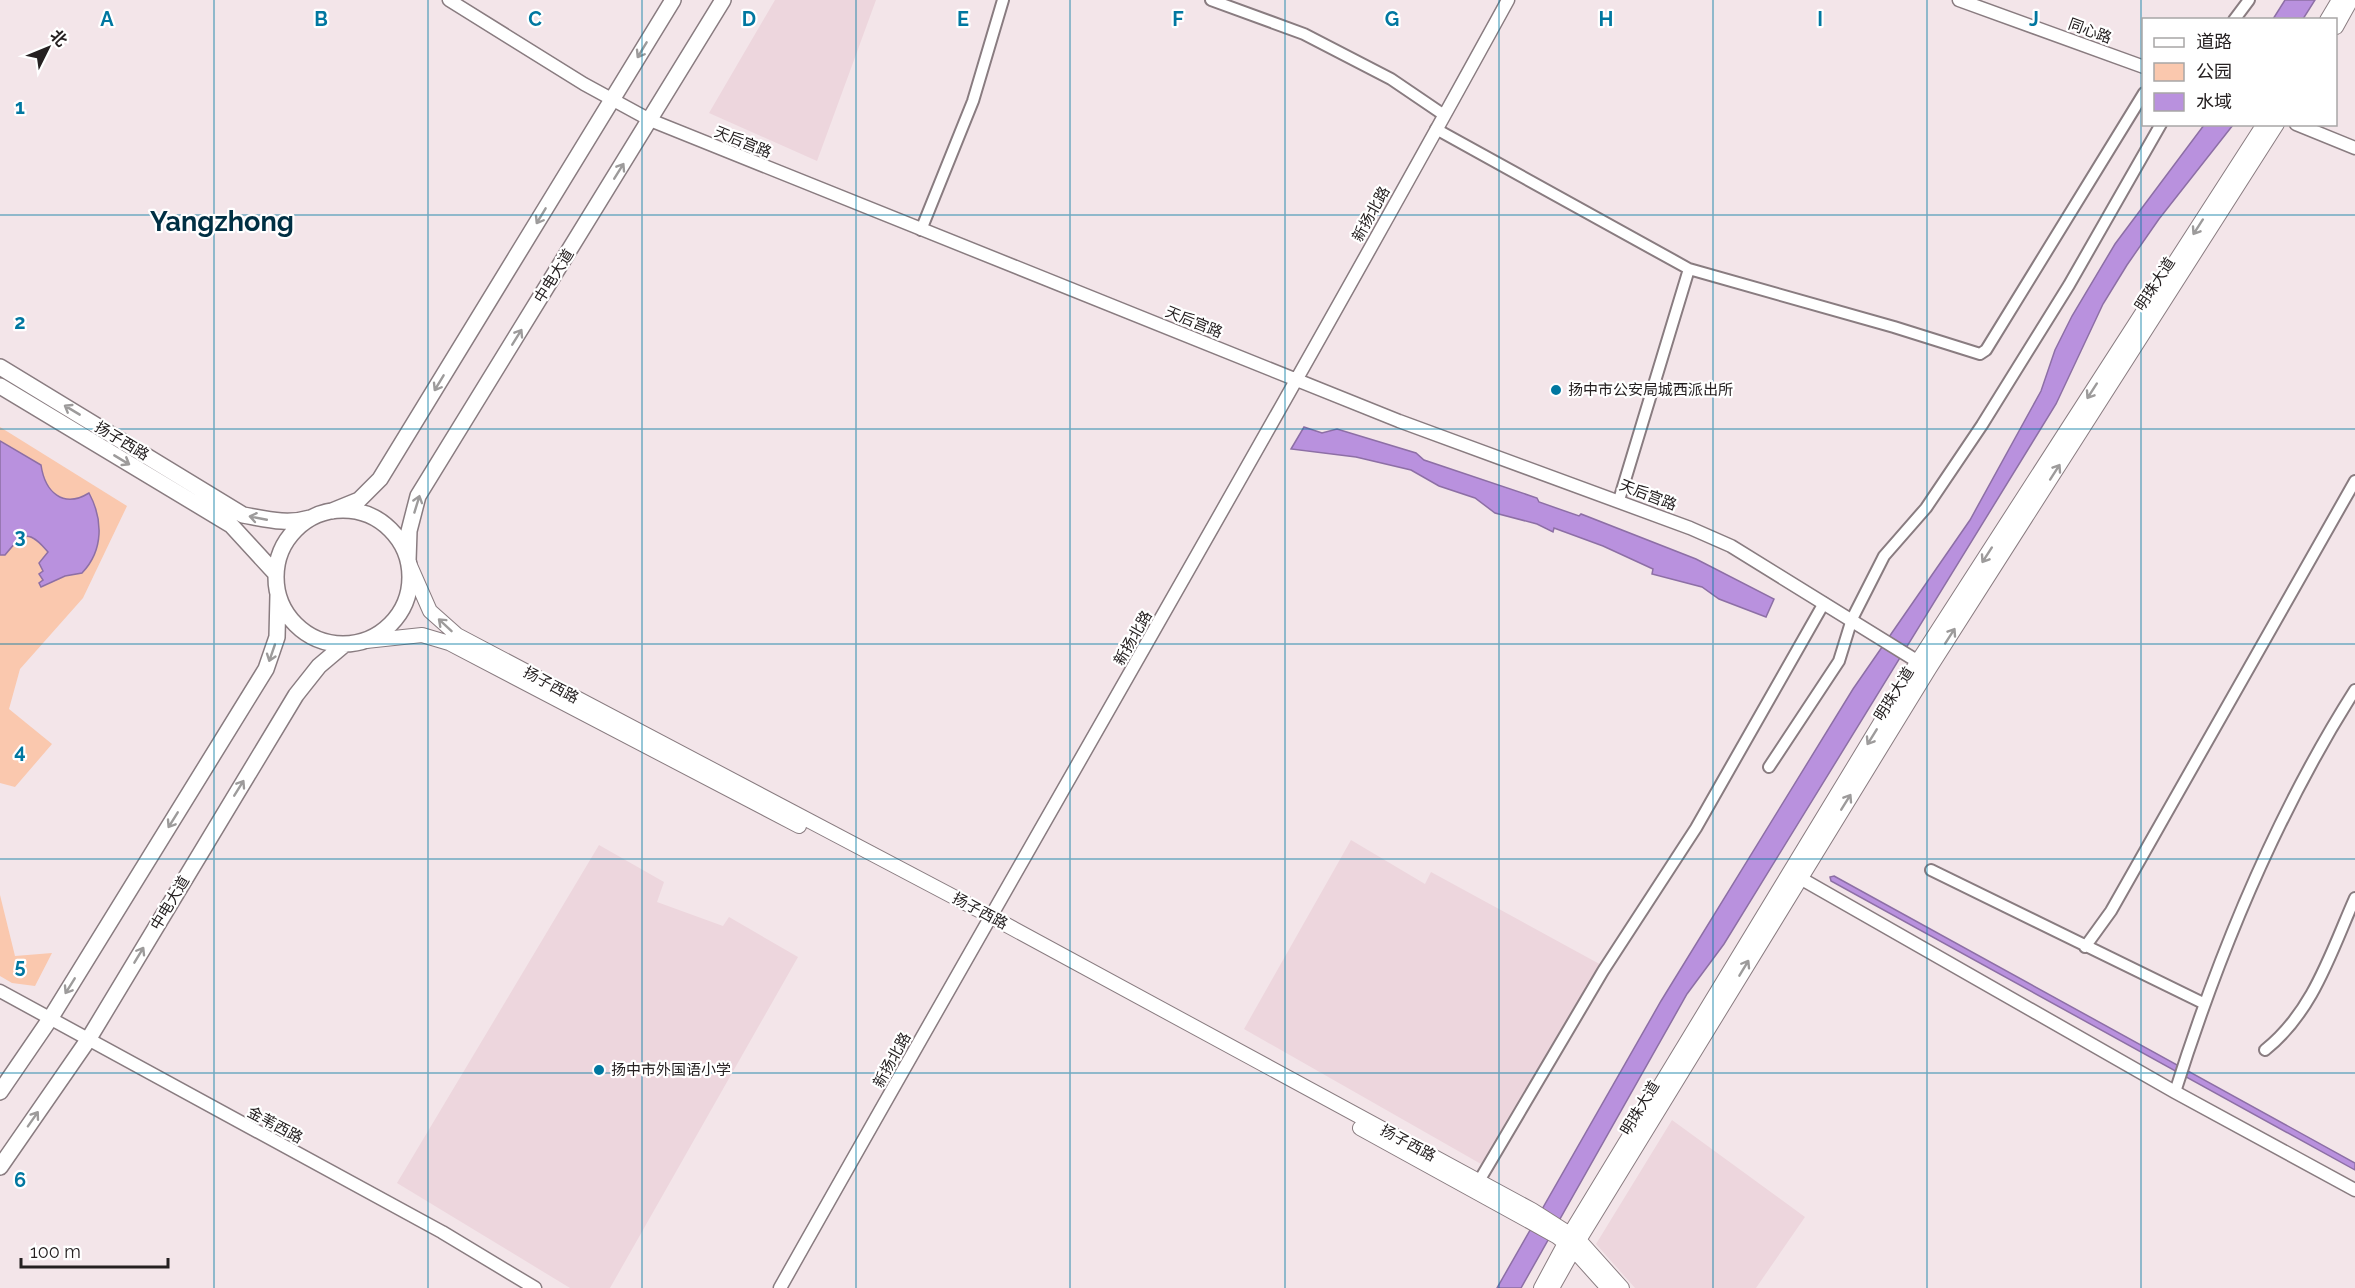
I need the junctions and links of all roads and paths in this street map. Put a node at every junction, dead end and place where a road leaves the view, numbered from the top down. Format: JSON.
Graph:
{"nodes":[{"id":1,"x":449,"y":0,"type":"edge"},
{"id":2,"x":673,"y":0,"type":"edge"},
{"id":3,"x":723,"y":0,"type":"edge"},
{"id":4,"x":1003,"y":0,"type":"edge"},
{"id":5,"x":1211,"y":0,"type":"edge"},
{"id":6,"x":1508,"y":0,"type":"edge"},
{"id":7,"x":1959,"y":0,"type":"edge"},
{"id":8,"x":2249,"y":0,"type":"edge"},
{"id":9,"x":2339,"y":0,"type":"edge"},
{"id":10,"x":2351,"y":0,"type":"edge"},
{"id":11,"x":2236,"y":18,"type":"edge"},
{"id":12,"x":2328,"y":18,"type":"edge"},
{"id":13,"x":2337,"y":25,"type":"edge"},
{"id":14,"x":2142,"y":65,"type":"edge"},
{"id":15,"x":2142,"y":96,"type":"edge"},
{"id":16,"x":612,"y":100,"type":"junction"},
{"id":17,"x":1444,"y":115,"type":"junction"},
{"id":18,"x":650,"y":120,"type":"junction"},
{"id":19,"x":2160,"y":126,"type":"edge"},
{"id":20,"x":2263,"y":126,"type":"edge"},
{"id":21,"x":2276,"y":126,"type":"edge"},
{"id":22,"x":2301,"y":126,"type":"edge"},
{"id":23,"x":1436,"y":129,"type":"junction"},
{"id":24,"x":2355,"y":148,"type":"edge"},
{"id":25,"x":921,"y":230,"type":"junction"},
{"id":26,"x":1689,"y":269,"type":"junction"},
{"id":27,"x":0,"y":367,"type":"edge"},
{"id":28,"x":1296,"y":379,"type":"junction"},
{"id":29,"x":0,"y":386,"type":"edge"},
{"id":30,"x":2355,"y":481,"type":"edge"},
{"id":31,"x":1619,"y":500,"type":"junction"},
{"id":32,"x":332,"y":511,"type":"junction"},
{"id":33,"x":315,"y":516,"type":"junction"},
{"id":34,"x":408,"y":561,"type":"junction"},
{"id":35,"x":276,"y":574,"type":"junction"},
{"id":36,"x":278,"y":595,"type":"junction"},
{"id":37,"x":1824,"y":603,"type":"junction"},
{"id":38,"x":1852,"y":619,"type":"junction"},
{"id":39,"x":366,"y":641,"type":"junction"},
{"id":40,"x":345,"y":645,"type":"junction"},
{"id":41,"x":1919,"y":662,"type":"junction"},
{"id":42,"x":2355,"y":690,"type":"edge"},
{"id":43,"x":1769,"y":767,"type":"dead end"},
{"id":44,"x":1931,"y":870,"type":"dead end"},
{"id":45,"x":1794,"y":874,"type":"junction"},
{"id":46,"x":2355,"y":898,"type":"edge"},
{"id":47,"x":988,"y":920,"type":"junction"},
{"id":48,"x":2085,"y":947,"type":"junction"},
{"id":49,"x":0,"y":991,"type":"edge"},
{"id":50,"x":2203,"y":1003,"type":"junction"},
{"id":51,"x":50,"y":1019,"type":"junction"},
{"id":52,"x":88,"y":1040,"type":"junction"},
{"id":53,"x":2265,"y":1050,"type":"dead end"},
{"id":54,"x":2176,"y":1089,"type":"junction"},
{"id":55,"x":0,"y":1092,"type":"edge"},
{"id":56,"x":0,"y":1167,"type":"edge"},
{"id":57,"x":1479,"y":1181,"type":"junction"},
{"id":58,"x":2355,"y":1190,"type":"edge"},
{"id":59,"x":1529,"y":1214,"type":"junction"},
{"id":60,"x":1567,"y":1238,"type":"junction"},
{"id":61,"x":535,"y":1288,"type":"edge"},
{"id":62,"x":780,"y":1288,"type":"edge"},
{"id":63,"x":1541,"y":1288,"type":"edge"},
{"id":64,"x":1552,"y":1288,"type":"edge"},
{"id":65,"x":1608,"y":1288,"type":"edge"},
{"id":66,"x":1622,"y":1288,"type":"edge"}],
"edges":[{"from":1,"to":16,"type":"street","name":"天后宫路"},
{"from":2,"to":16,"type":"main road","one_way":true},
{"from":3,"to":18,"type":"main road","name":"中电大道"},
{"from":4,"to":25,"type":"street"},
{"from":5,"to":17,"type":"street"},
{"from":6,"to":17,"type":"street","name":"新扬北路"},
{"from":7,"to":14,"type":"street","name":"同心路"},
{"from":8,"to":11,"type":"street"},
{"from":9,"to":12,"type":"main road"},
{"from":10,"to":13,"type":"main road"},
{"from":15,"to":26,"type":"street"},
{"from":16,"to":18,"type":"street","name":"天后宫路"},
{"from":16,"to":32,"type":"main road","one_way":true},
{"from":17,"to":23,"type":"street","name":"新扬北路"},
{"from":18,"to":25,"type":"street","name":"天后宫路"},
{"from":34,"to":18,"type":"main road","name":"中电大道","one_way":true},
{"from":19,"to":38,"type":"street"},
{"from":20,"to":41,"type":"main road","name":"明珠大道","one_way":true},
{"from":41,"to":21,"type":"main road","name":"明珠大道","one_way":true},
{"from":22,"to":24,"type":"street"},
{"from":23,"to":26,"type":"street"},
{"from":23,"to":28,"type":"street","name":"新扬北路"},
{"from":25,"to":28,"type":"street","name":"天后宫路"},
{"from":26,"to":31,"type":"street"},
{"from":33,"to":27,"type":"main road","name":"扬子西路","one_way":true},
{"from":28,"to":31,"type":"street","name":"天后宫路"},
{"from":28,"to":47,"type":"street","name":"新扬北路"},
{"from":29,"to":35,"type":"main road","name":"扬子西路","one_way":true},
{"from":30,"to":48,"type":"street"},
{"from":31,"to":37,"type":"street","name":"天后宫路"},
{"from":32,"to":33,"type":"main road"},
{"from":32,"to":34,"type":"main road"},
{"from":33,"to":35,"type":"main road"},
{"from":34,"to":39,"type":"main road"},
{"from":47,"to":34,"type":"main road","name":"扬子西路","one_way":true},
{"from":35,"to":36,"type":"main road"},
{"from":36,"to":40,"type":"main road"},
{"from":36,"to":51,"type":"main road","one_way":true},
{"from":37,"to":38,"type":"street","name":"天后宫路"},
{"from":37,"to":57,"type":"street"},
{"from":38,"to":41,"type":"street","name":"天后宫路"},
{"from":38,"to":43,"type":"street"},
{"from":39,"to":40,"type":"main road"},
{"from":39,"to":47,"type":"main road","name":"扬子西路"},
{"from":52,"to":40,"type":"main road","name":"中电大道","one_way":true},
{"from":41,"to":45,"type":"main road","name":"明珠大道"},
{"from":42,"to":50,"type":"street"},
{"from":44,"to":48,"type":"street"},
{"from":45,"to":54,"type":"street"},
{"from":45,"to":60,"type":"main road","name":"明珠大道"},
{"from":46,"to":53,"type":"street"},
{"from":47,"to":57,"type":"main road","name":"扬子西路"},
{"from":47,"to":59,"type":"main road","name":"扬子西路"},
{"from":47,"to":62,"type":"street","name":"新扬北路"},
{"from":48,"to":50,"type":"street"},
{"from":49,"to":51,"type":"street","name":"金苇西路"},
{"from":50,"to":54,"type":"street"},
{"from":51,"to":52,"type":"street","name":"金苇西路"},
{"from":51,"to":55,"type":"main road"},
{"from":56,"to":52,"type":"main road","name":"中电大道","one_way":true},
{"from":52,"to":61,"type":"street","name":"金苇西路"},
{"from":54,"to":58,"type":"street"},
{"from":57,"to":59,"type":"main road","name":"扬子西路"},
{"from":59,"to":60,"type":"main road","name":"扬子西路"},
{"from":60,"to":63,"type":"main road","name":"明珠大道"},
{"from":60,"to":64,"type":"main road","name":"明珠大道"},
{"from":60,"to":65,"type":"main road"},
{"from":60,"to":66,"type":"main road"}]}
